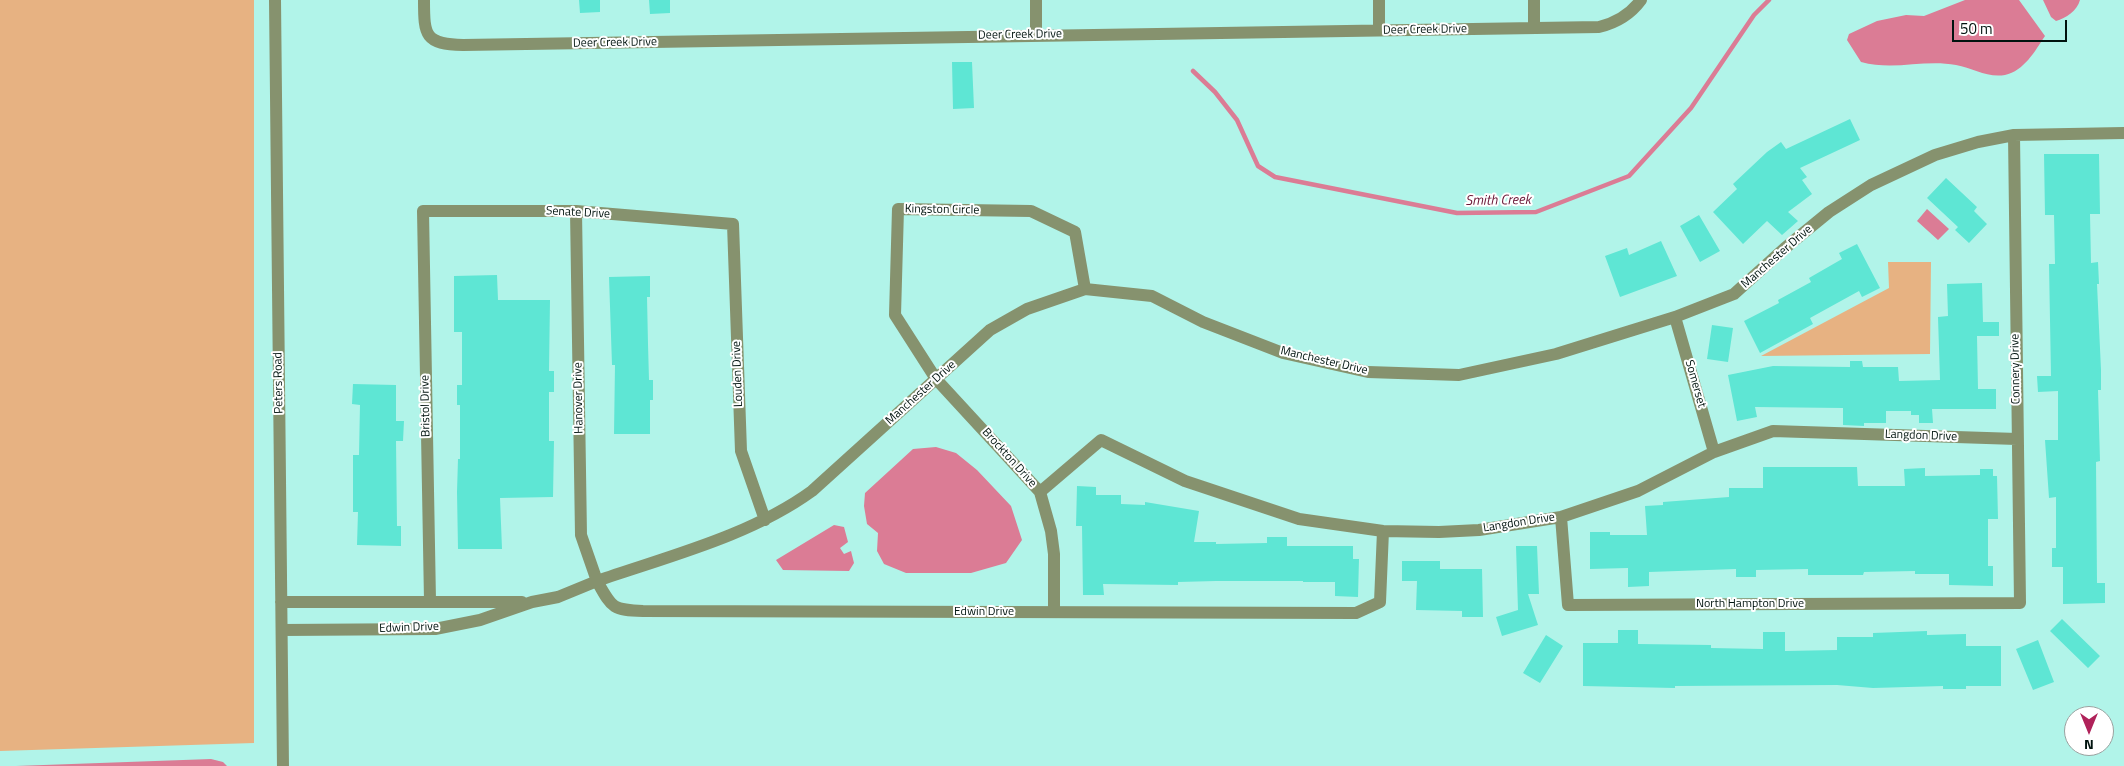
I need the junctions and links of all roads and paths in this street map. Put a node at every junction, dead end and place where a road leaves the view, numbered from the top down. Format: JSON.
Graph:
{"nodes":[{"id":1,"x":276,"y":0,"type":"edge"},
{"id":2,"x":424,"y":0,"type":"edge"},
{"id":3,"x":1036,"y":0,"type":"edge"},
{"id":4,"x":1379,"y":0,"type":"edge"},
{"id":5,"x":1534,"y":0,"type":"edge"},
{"id":6,"x":1641,"y":0,"type":"edge"},
{"id":7,"x":1534,"y":28,"type":"junction"},
{"id":8,"x":1379,"y":30,"type":"junction"},
{"id":9,"x":1036,"y":35,"type":"junction"},
{"id":10,"x":2124,"y":134,"type":"edge"},
{"id":11,"x":2014,"y":135,"type":"junction"},
{"id":12,"x":423,"y":211,"type":"joint"},
{"id":13,"x":576,"y":211,"type":"junction"},
{"id":14,"x":733,"y":224,"type":"joint"},
{"id":15,"x":1085,"y":289,"type":"junction"},
{"id":16,"x":1675,"y":317,"type":"junction"},
{"id":17,"x":936,"y":378,"type":"junction"},
{"id":18,"x":2017,"y":439,"type":"junction"},
{"id":19,"x":1714,"y":452,"type":"junction"},
{"id":20,"x":1040,"y":492,"type":"junction"},
{"id":21,"x":1561,"y":517,"type":"junction"},
{"id":22,"x":765,"y":520,"type":"junction"},
{"id":23,"x":1383,"y":531,"type":"junction"},
{"id":24,"x":597,"y":582,"type":"junction"},
{"id":25,"x":430,"y":601,"type":"junction"},
{"id":26,"x":281,"y":602,"type":"junction"},
{"id":27,"x":532,"y":602,"type":"junction"},
{"id":28,"x":2020,"y":603,"type":"joint"},
{"id":29,"x":1054,"y":612,"type":"junction"},
{"id":30,"x":282,"y":630,"type":"junction"},
{"id":31,"x":283,"y":766,"type":"edge"}],
"edges":[{"from":1,"to":26,"type":"street","name":"Peters Road"},
{"from":2,"to":9,"type":"street","name":"Deer Creek Drive"},
{"from":3,"to":9,"type":"street"},
{"from":4,"to":8,"type":"street"},
{"from":5,"to":7,"type":"street"},
{"from":6,"to":7,"type":"street","name":"Deer Creek Drive"},
{"from":7,"to":8,"type":"street","name":"Deer Creek Drive"},
{"from":8,"to":9,"type":"street","name":"Deer Creek Drive"},
{"from":10,"to":11,"type":"street","name":"Manchester Drive"},
{"from":11,"to":16,"type":"street","name":"Manchester Drive"},
{"from":11,"to":18,"type":"street","name":"Connery Drive"},
{"from":12,"to":13,"type":"street","name":"Senate Drive"},
{"from":12,"to":25,"type":"street","name":"Bristol Drive"},
{"from":13,"to":14,"type":"street","name":"Senate Drive"},
{"from":13,"to":24,"type":"street","name":"Hanover Drive"},
{"from":14,"to":22,"type":"street","name":"Louden Drive"},
{"from":15,"to":16,"type":"street","name":"Manchester Drive"},
{"from":15,"to":17,"type":"street","name":"Manchester Drive"},
{"from":15,"to":17,"type":"street","name":"Kingston Circle"},
{"from":16,"to":19,"type":"street","name":"Somerset"},
{"from":17,"to":20,"type":"street","name":"Brockton Drive"},
{"from":17,"to":22,"type":"street","name":"Manchester Drive"},
{"from":18,"to":19,"type":"street","name":"Langdon Drive"},
{"from":18,"to":28,"type":"street","name":"Connery Drive"},
{"from":19,"to":21,"type":"street","name":"Langdon Drive"},
{"from":20,"to":23,"type":"street","name":"Langdon Drive"},
{"from":20,"to":29,"type":"street","name":"Brockton Drive"},
{"from":21,"to":23,"type":"street","name":"Langdon Drive"},
{"from":21,"to":28,"type":"street","name":"North Hampton Drive"},
{"from":22,"to":24,"type":"street","name":"Manchester Drive"},
{"from":23,"to":29,"type":"street","name":"Edwin Drive"},
{"from":24,"to":27,"type":"street","name":"Edwin Drive"},
{"from":24,"to":29,"type":"street","name":"Edwin Drive"},
{"from":25,"to":26,"type":"street","name":"Edwin Drive"},
{"from":25,"to":27,"type":"street","name":"Edwin Drive"},
{"from":26,"to":30,"type":"street","name":"Peters Road"},
{"from":27,"to":30,"type":"street","name":"Edwin Drive"},
{"from":30,"to":31,"type":"street","name":"Peters Road"}]}
